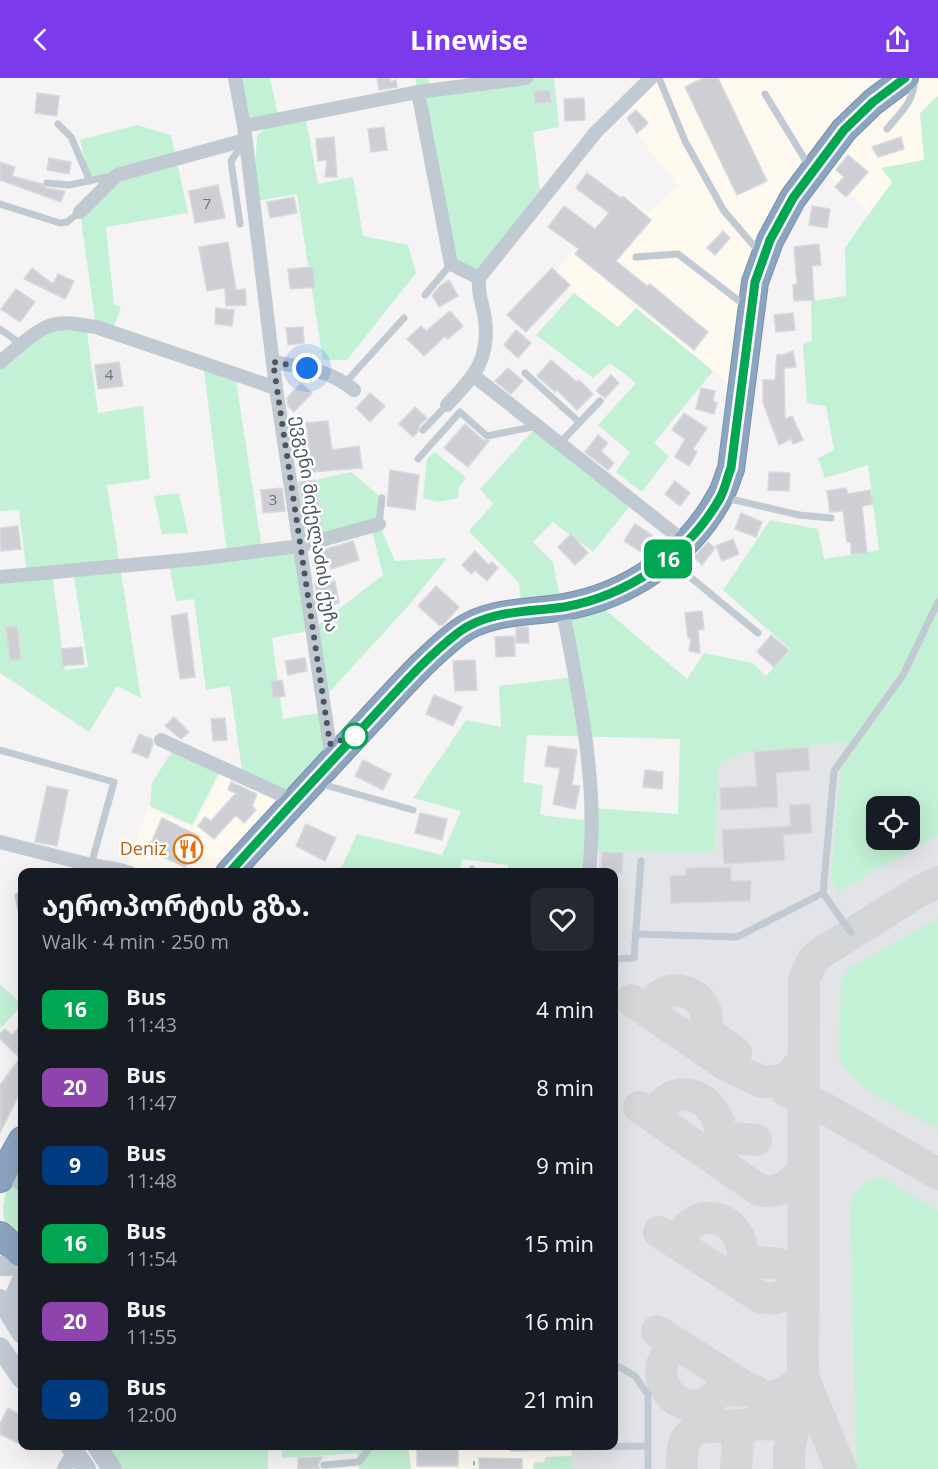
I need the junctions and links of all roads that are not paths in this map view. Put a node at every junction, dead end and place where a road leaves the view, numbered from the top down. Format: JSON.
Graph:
{"nodes":[{"id":1,"x":235,"y":78,"type":"edge"},
{"id":2,"x":526,"y":78,"type":"edge"},
{"id":3,"x":651,"y":78,"type":"edge"},
{"id":4,"x":659,"y":78,"type":"edge"},
{"id":5,"x":905,"y":78,"type":"edge"},
{"id":6,"x":914,"y":78,"type":"edge"},
{"id":7,"x":418,"y":92,"type":"junction"},
{"id":8,"x":765,"y":94,"type":"dead end"},
{"id":9,"x":58,"y":124,"type":"dead end"},
{"id":10,"x":887,"y":129,"type":"dead end"},
{"id":11,"x":244,"y":133,"type":"junction"},
{"id":12,"x":812,"y":170,"type":"junction"},
{"id":13,"x":117,"y":175,"type":"junction"},
{"id":14,"x":90,"y":181,"type":"junction"},
{"id":15,"x":47,"y":183,"type":"dead end"},
{"id":16,"x":0,"y":204,"type":"edge"},
{"id":17,"x":80,"y":212,"type":"joint"},
{"id":18,"x":240,"y":224,"type":"dead end"},
{"id":19,"x":636,"y":256,"type":"dead end"},
{"id":20,"x":764,"y":257,"type":"junction"},
{"id":21,"x":451,"y":264,"type":"junction"},
{"id":22,"x":479,"y":278,"type":"junction"},
{"id":23,"x":425,"y":295,"type":"dead end"},
{"id":24,"x":751,"y":311,"type":"junction"},
{"id":25,"x":404,"y":318,"type":"dead end"},
{"id":26,"x":0,"y":329,"type":"edge"},
{"id":27,"x":21,"y":344,"type":"junction"},
{"id":28,"x":0,"y":362,"type":"edge"},
{"id":29,"x":273,"y":362,"type":"junction"},
{"id":30,"x":525,"y":373,"type":"dead end"},
{"id":31,"x":474,"y":376,"type":"junction"},
{"id":32,"x":350,"y":386,"type":"joint"},
{"id":33,"x":276,"y":388,"type":"junction"},
{"id":34,"x":600,"y":401,"type":"dead end"},
{"id":35,"x":447,"y":405,"type":"joint"},
{"id":36,"x":579,"y":422,"type":"junction"},
{"id":37,"x":537,"y":426,"type":"junction"},
{"id":38,"x":423,"y":430,"type":"dead end"},
{"id":39,"x":559,"y":444,"type":"junction"},
{"id":40,"x":418,"y":459,"type":"dead end"},
{"id":41,"x":720,"y":497,"type":"junction"},
{"id":42,"x":382,"y":498,"type":"dead end"},
{"id":43,"x":831,"y":518,"type":"dead end"},
{"id":44,"x":379,"y":524,"type":"joint"},
{"id":45,"x":300,"y":546,"type":"junction"},
{"id":46,"x":677,"y":551,"type":"junction"},
{"id":47,"x":0,"y":577,"type":"edge"},
{"id":48,"x":938,"y":602,"type":"edge"},
{"id":49,"x":562,"y":607,"type":"junction"},
{"id":50,"x":758,"y":633,"type":"dead end"},
{"id":51,"x":161,"y":740,"type":"dead end"},
{"id":52,"x":0,"y":750,"type":"edge"},
{"id":53,"x":332,"y":760,"type":"junction"},
{"id":54,"x":313,"y":781,"type":"junction"},
{"id":55,"x":295,"y":801,"type":"junction"},
{"id":56,"x":414,"y":810,"type":"dead end"},
{"id":57,"x":0,"y":842,"type":"edge"},
{"id":58,"x":640,"y":861,"type":"dead end"},
{"id":59,"x":91,"y":866,"type":"junction"},
{"id":60,"x":102,"y":868,"type":"edge"},
{"id":61,"x":234,"y":868,"type":"edge"},
{"id":62,"x":589,"y":868,"type":"edge"},
{"id":63,"x":823,"y":893,"type":"junction"},
{"id":64,"x":851,"y":933,"type":"dead end"},
{"id":65,"x":635,"y":934,"type":"junction"},
{"id":66,"x":618,"y":959,"type":"edge"},
{"id":67,"x":18,"y":1152,"type":"edge"},
{"id":68,"x":9,"y":1178,"type":"edge"},
{"id":69,"x":0,"y":1235,"type":"edge"},
{"id":70,"x":13,"y":1258,"type":"edge"},
{"id":71,"x":18,"y":1289,"type":"edge"},
{"id":72,"x":3,"y":1306,"type":"edge"},
{"id":73,"x":18,"y":1328,"type":"edge"},
{"id":74,"x":0,"y":1347,"type":"edge"},
{"id":75,"x":618,"y":1366,"type":"edge"},
{"id":76,"x":18,"y":1373,"type":"edge"},
{"id":77,"x":618,"y":1446,"type":"edge"},
{"id":78,"x":648,"y":1446,"type":"junction"},
{"id":79,"x":72,"y":1450,"type":"edge"},
{"id":80,"x":73,"y":1450,"type":"edge"},
{"id":81,"x":100,"y":1450,"type":"edge"},
{"id":82,"x":368,"y":1450,"type":"edge"},
{"id":83,"x":324,"y":1465,"type":"dead end"},
{"id":84,"x":64,"y":1469,"type":"edge"},
{"id":85,"x":86,"y":1469,"type":"edge"},
{"id":86,"x":112,"y":1469,"type":"edge"},
{"id":87,"x":648,"y":1469,"type":"edge"}],
"edges":[{"from":1,"to":11,"type":"street","name":"ევგენი მიქელაძის ქუჩა"},
{"from":2,"to":7,"type":"street"},
{"from":3,"to":22,"type":"street"},
{"from":4,"to":20,"type":"lane"},
{"from":5,"to":12,"type":"highway"},
{"from":6,"to":10,"type":"lane"},
{"from":7,"to":11,"type":"street"},
{"from":7,"to":21,"type":"street"},
{"from":8,"to":12,"type":"lane"},
{"from":9,"to":14,"type":"lane"},
{"from":11,"to":13,"type":"street"},
{"from":11,"to":18,"type":"lane"},
{"from":11,"to":29,"type":"street","name":"ევგენი მიქელაძის ქუჩა"},
{"from":12,"to":20,"type":"highway"},
{"from":13,"to":14,"type":"lane"},
{"from":13,"to":17,"type":"street"},
{"from":14,"to":15,"type":"lane"},
{"from":16,"to":17,"type":"lane"},
{"from":19,"to":24,"type":"lane"},
{"from":20,"to":24,"type":"highway"},
{"from":21,"to":22,"type":"street"},
{"from":21,"to":23,"type":"lane"},
{"from":22,"to":31,"type":"street"},
{"from":24,"to":41,"type":"highway"},
{"from":25,"to":32,"type":"lane"},
{"from":26,"to":27,"type":"lane"},
{"from":27,"to":28,"type":"street"},
{"from":27,"to":33,"type":"street"},
{"from":29,"to":32,"type":"street"},
{"from":29,"to":33,"type":"street","name":"ევგენი მიქელაძის ქუჩა"},
{"from":30,"to":36,"type":"lane"},
{"from":31,"to":35,"type":"street"},
{"from":31,"to":37,"type":"street"},
{"from":33,"to":45,"type":"street","name":"ევგენი მიქელაძის ქუჩა"},
{"from":34,"to":36,"type":"lane"},
{"from":35,"to":38,"type":"lane"},
{"from":36,"to":39,"type":"lane"},
{"from":37,"to":39,"type":"street"},
{"from":37,"to":40,"type":"lane"},
{"from":39,"to":46,"type":"street"},
{"from":41,"to":43,"type":"lane"},
{"from":41,"to":46,"type":"highway"},
{"from":42,"to":44,"type":"lane"},
{"from":44,"to":45,"type":"street"},
{"from":45,"to":47,"type":"street"},
{"from":45,"to":53,"type":"street","name":"ევგენი მიქელაძის ქუჩა"},
{"from":46,"to":49,"type":"highway"},
{"from":46,"to":50,"type":"lane"},
{"from":48,"to":63,"type":"lane"},
{"from":49,"to":53,"type":"highway"},
{"from":49,"to":62,"type":"street"},
{"from":51,"to":55,"type":"street"},
{"from":52,"to":59,"type":"lane"},
{"from":53,"to":54,"type":"highway"},
{"from":54,"to":55,"type":"highway"},
{"from":54,"to":56,"type":"lane"},
{"from":55,"to":61,"type":"highway"},
{"from":57,"to":59,"type":"street"},
{"from":58,"to":65,"type":"lane"},
{"from":59,"to":60,"type":"street"},
{"from":63,"to":64,"type":"lane"},
{"from":63,"to":65,"type":"lane"},
{"from":65,"to":66,"type":"lane"},
{"from":67,"to":68,"type":"highway"},
{"from":69,"to":70,"type":"highway"},
{"from":71,"to":72,"type":"main road"},
{"from":72,"to":73,"type":"main road"},
{"from":74,"to":76,"type":"main road"},
{"from":75,"to":78,"type":"lane"},
{"from":77,"to":78,"type":"lane"},
{"from":78,"to":87,"type":"lane"},
{"from":79,"to":84,"type":"street"},
{"from":80,"to":85,"type":"main road"},
{"from":81,"to":86,"type":"main road"},
{"from":82,"to":83,"type":"lane"}]}
